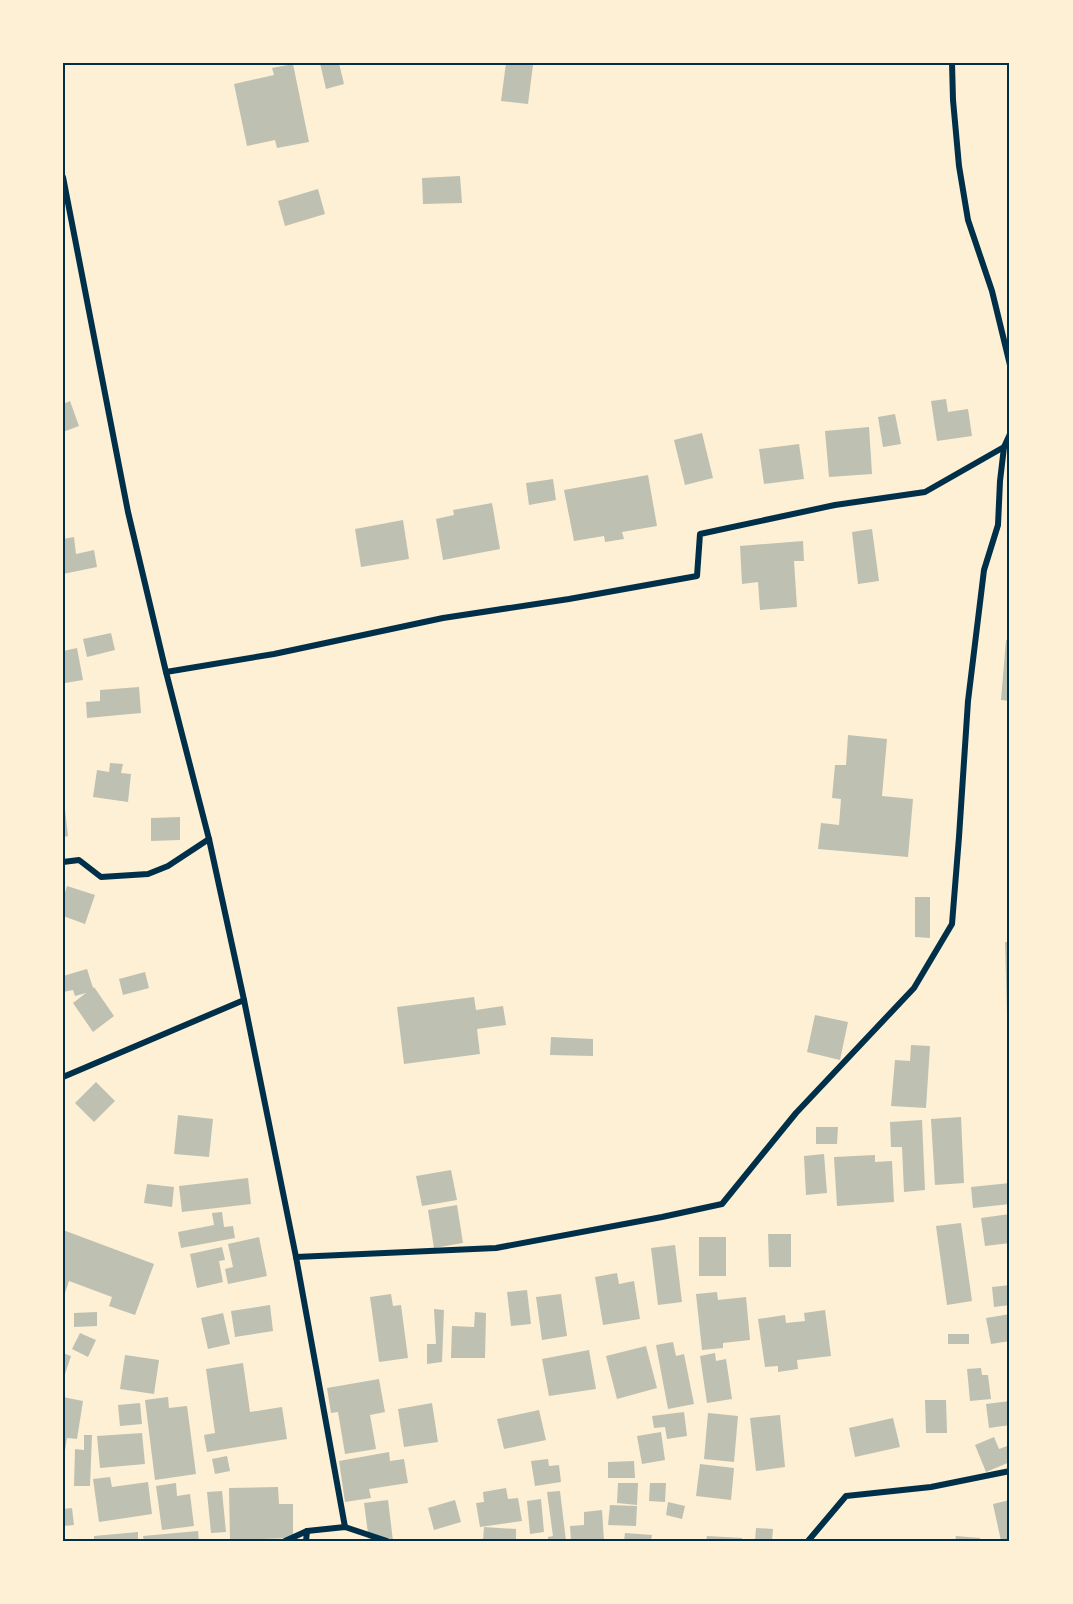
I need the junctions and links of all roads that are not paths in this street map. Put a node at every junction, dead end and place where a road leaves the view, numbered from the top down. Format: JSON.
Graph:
{"nodes":[{"id":1,"x":952,"y":63,"type":"edge"},
{"id":2,"x":63,"y":177,"type":"edge"},
{"id":3,"x":1010,"y":365,"type":"edge"},
{"id":4,"x":1010,"y":434,"type":"edge"},
{"id":5,"x":1004,"y":447,"type":"junction"},
{"id":6,"x":166,"y":672,"type":"junction"},
{"id":7,"x":209,"y":839,"type":"junction"},
{"id":8,"x":63,"y":862,"type":"edge"},
{"id":9,"x":244,"y":1000,"type":"junction"},
{"id":10,"x":63,"y":1077,"type":"edge"},
{"id":11,"x":296,"y":1257,"type":"junction"},
{"id":12,"x":1010,"y":1471,"type":"edge"},
{"id":13,"x":345,"y":1527,"type":"junction"},
{"id":14,"x":307,"y":1531,"type":"junction"},
{"id":15,"x":285,"y":1541,"type":"edge"},
{"id":16,"x":306,"y":1541,"type":"edge"},
{"id":17,"x":387,"y":1541,"type":"edge"},
{"id":18,"x":808,"y":1541,"type":"edge"}],
"edges":[{"from":1,"to":3,"type":"street"},
{"from":2,"to":6,"type":"street"},
{"from":4,"to":5,"type":"street"},
{"from":5,"to":6,"type":"street"},
{"from":5,"to":11,"type":"street"},
{"from":6,"to":7,"type":"street"},
{"from":7,"to":8,"type":"street"},
{"from":7,"to":9,"type":"street"},
{"from":9,"to":10,"type":"street"},
{"from":9,"to":11,"type":"street"},
{"from":11,"to":13,"type":"street"},
{"from":12,"to":18,"type":"street"},
{"from":13,"to":14,"type":"street"},
{"from":13,"to":17,"type":"street"},
{"from":14,"to":15,"type":"street"},
{"from":14,"to":16,"type":"street"}]}
